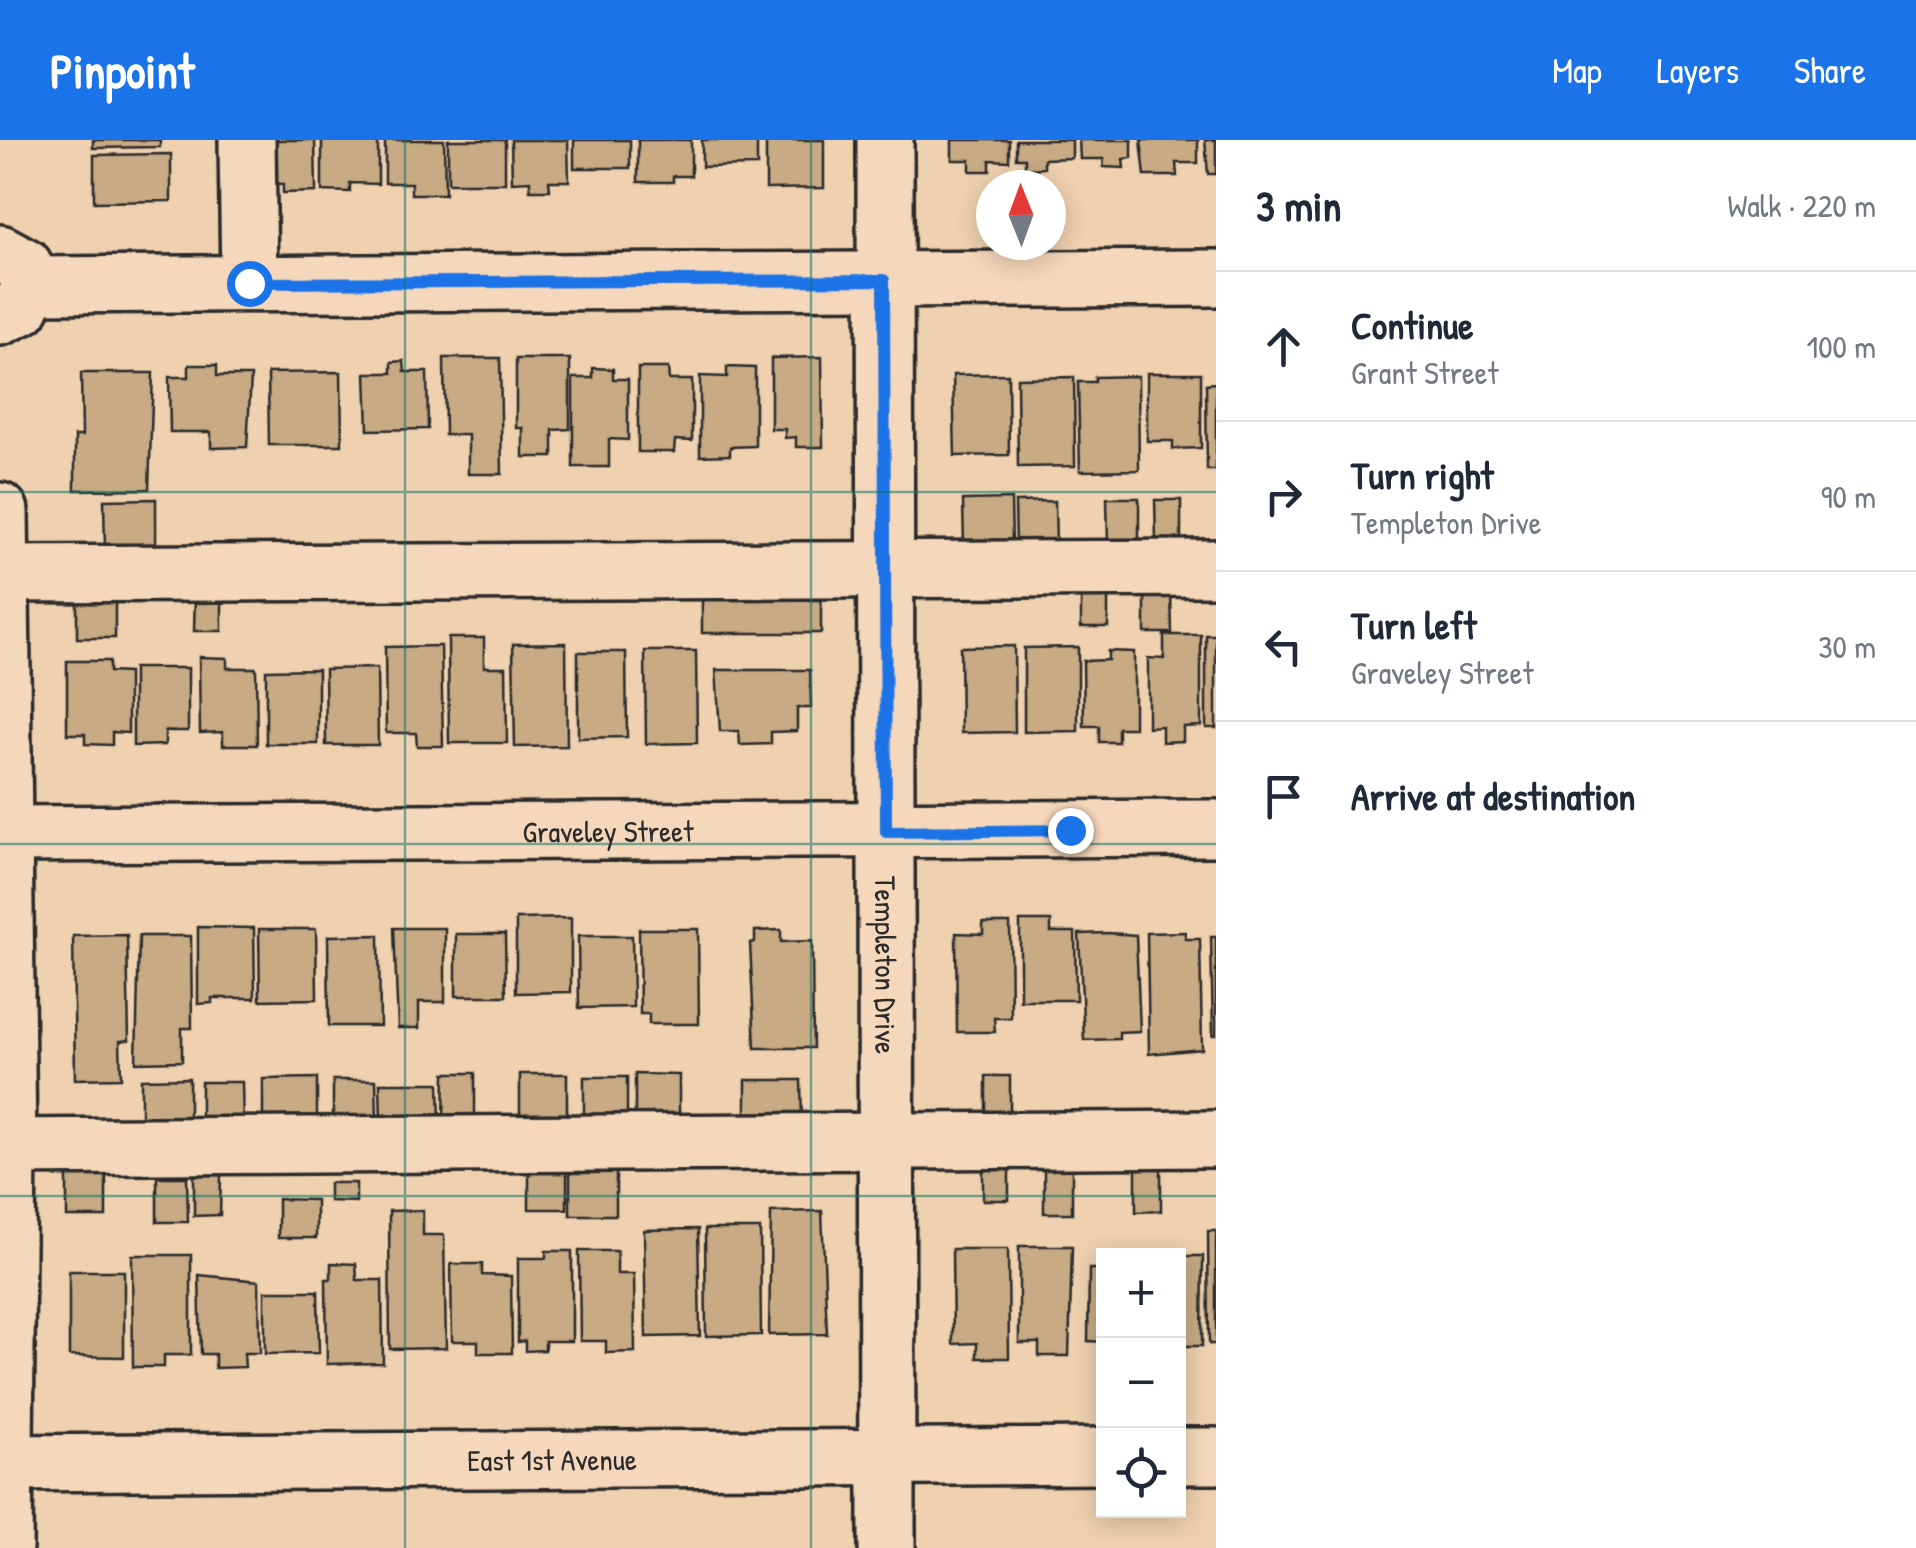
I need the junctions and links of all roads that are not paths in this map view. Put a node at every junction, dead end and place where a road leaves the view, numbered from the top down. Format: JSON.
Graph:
{"nodes":[{"id":1,"x":248,"y":140,"type":"edge"},
{"id":2,"x":885,"y":140,"type":"edge"},
{"id":3,"x":1216,"y":278,"type":"edge"},
{"id":4,"x":884,"y":280,"type":"junction"},
{"id":5,"x":249,"y":283,"type":"junction"},
{"id":6,"x":10,"y":285,"type":"edge"},
{"id":7,"x":0,"y":511,"type":"edge"},
{"id":8,"x":1216,"y":568,"type":"edge"},
{"id":9,"x":884,"y":570,"type":"junction"},
{"id":10,"x":0,"y":574,"type":"edge"},
{"id":11,"x":1216,"y":828,"type":"edge"},
{"id":12,"x":886,"y":832,"type":"junction"},
{"id":13,"x":1,"y":834,"type":"edge"},
{"id":14,"x":1216,"y":1140,"type":"edge"},
{"id":15,"x":885,"y":1142,"type":"junction"},
{"id":16,"x":4,"y":1147,"type":"edge"},
{"id":17,"x":1096,"y":1456,"type":"edge"},
{"id":18,"x":1186,"y":1456,"type":"edge"},
{"id":19,"x":1216,"y":1456,"type":"edge"},
{"id":20,"x":887,"y":1457,"type":"junction"},
{"id":21,"x":3,"y":1463,"type":"edge"},
{"id":22,"x":4,"y":1548,"type":"edge"},
{"id":23,"x":888,"y":1548,"type":"edge"}],
"edges":[{"from":1,"to":5,"type":"street"},
{"from":2,"to":4,"type":"street","name":"Templeton Drive"},
{"from":3,"to":4,"type":"street"},
{"from":4,"to":5,"type":"street"},
{"from":4,"to":9,"type":"street","name":"Templeton Drive"},
{"from":5,"to":6,"type":"street"},
{"from":7,"to":10,"type":"street"},
{"from":8,"to":9,"type":"street"},
{"from":9,"to":10,"type":"street"},
{"from":9,"to":12,"type":"street","name":"Templeton Drive"},
{"from":10,"to":13,"type":"street"},
{"from":11,"to":12,"type":"street","name":"Graveley Street"},
{"from":12,"to":13,"type":"street","name":"Graveley Street"},
{"from":12,"to":15,"type":"street","name":"Templeton Drive"},
{"from":13,"to":16,"type":"street"},
{"from":14,"to":15,"type":"street"},
{"from":15,"to":16,"type":"street"},
{"from":15,"to":20,"type":"street","name":"Templeton Drive"},
{"from":16,"to":21,"type":"street"},
{"from":17,"to":20,"type":"street","name":"East 1st Avenue"},
{"from":18,"to":19,"type":"street"},
{"from":20,"to":21,"type":"street","name":"East 1st Avenue"},
{"from":20,"to":23,"type":"street","name":"Templeton Drive"},
{"from":21,"to":22,"type":"street"}]}
